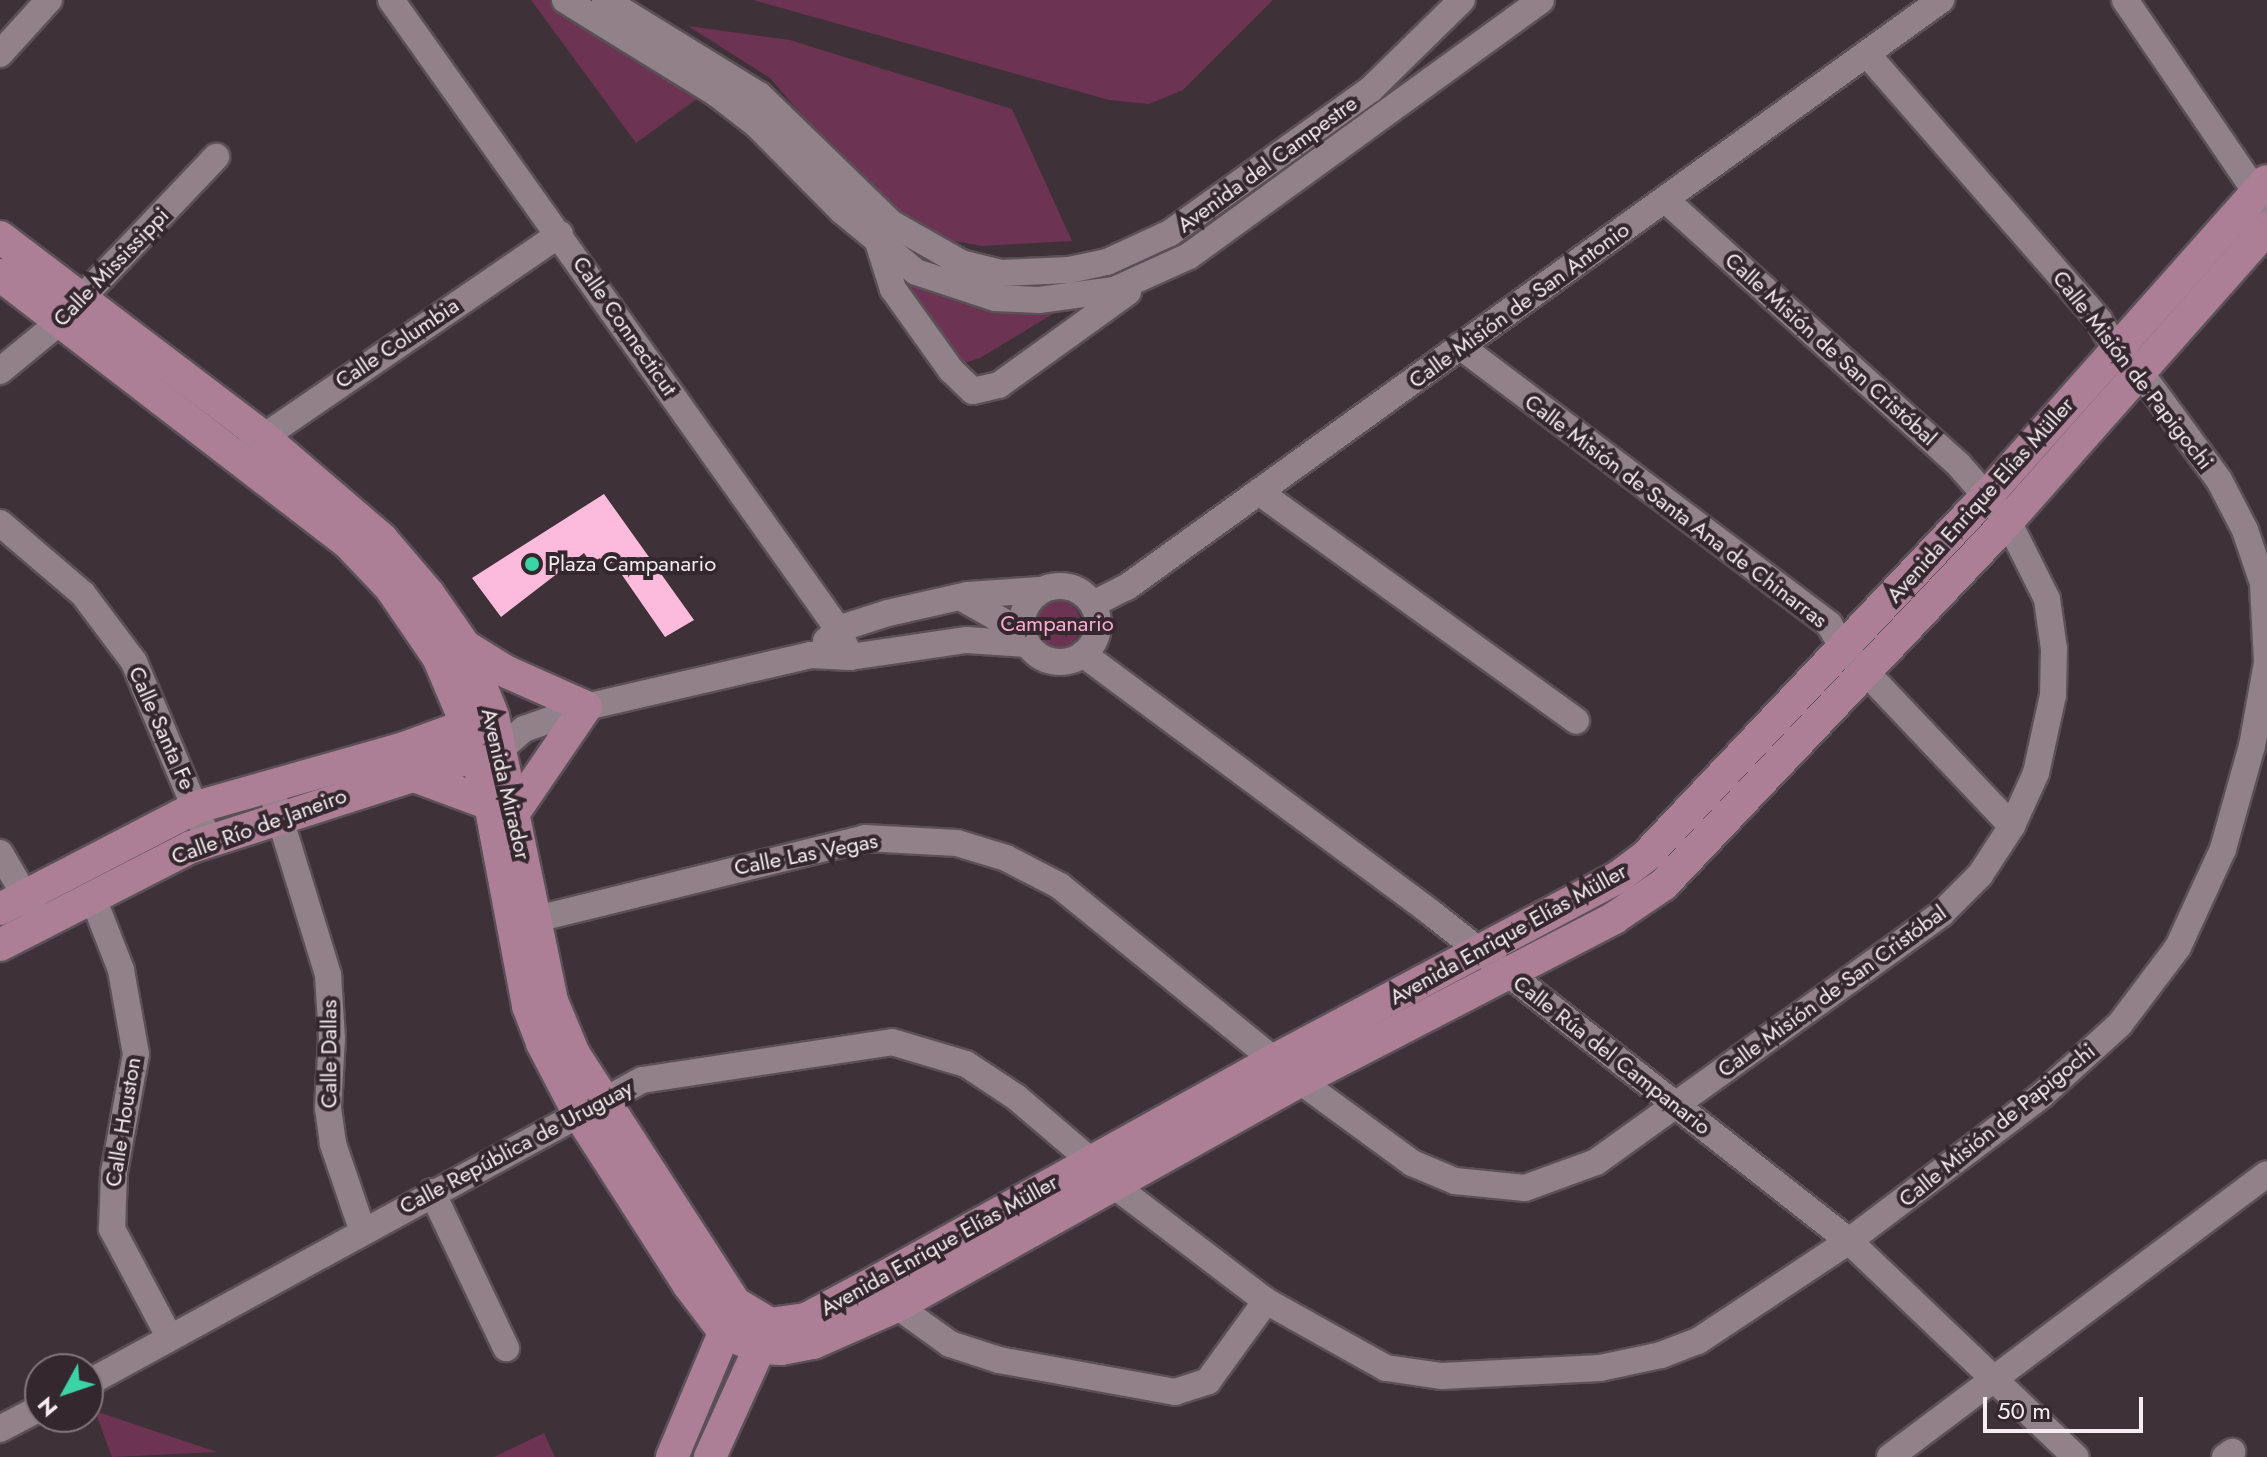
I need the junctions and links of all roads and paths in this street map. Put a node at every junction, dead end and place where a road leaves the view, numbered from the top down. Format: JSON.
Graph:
{"nodes":[{"id":1,"x":49,"y":0,"type":"edge"},
{"id":2,"x":391,"y":0,"type":"edge"},
{"id":3,"x":565,"y":0,"type":"edge"},
{"id":4,"x":605,"y":0,"type":"edge"},
{"id":5,"x":1462,"y":0,"type":"edge"},
{"id":6,"x":1541,"y":0,"type":"edge"},
{"id":7,"x":1941,"y":0,"type":"edge"},
{"id":8,"x":2125,"y":0,"type":"edge"},
{"id":9,"x":653,"y":44,"type":"junction"},
{"id":10,"x":0,"y":54,"type":"edge"},
{"id":11,"x":1867,"y":54,"type":"junction"},
{"id":12,"x":216,"y":157,"type":"dead end"},
{"id":13,"x":2263,"y":194,"type":"edge"},
{"id":14,"x":1665,"y":199,"type":"junction"},
{"id":15,"x":851,"y":203,"type":"junction"},
{"id":16,"x":2267,"y":228,"type":"edge"},
{"id":17,"x":1170,"y":233,"type":"junction"},
{"id":18,"x":560,"y":234,"type":"junction"},
{"id":19,"x":0,"y":237,"type":"edge"},
{"id":20,"x":878,"y":242,"type":"junction"},
{"id":21,"x":1189,"y":256,"type":"junction"},
{"id":22,"x":0,"y":275,"type":"edge"},
{"id":23,"x":1147,"y":278,"type":"junction"},
{"id":24,"x":83,"y":298,"type":"junction"},
{"id":25,"x":57,"y":324,"type":"junction"},
{"id":26,"x":1460,"y":346,"type":"junction"},
{"id":27,"x":2116,"y":350,"type":"junction"},
{"id":28,"x":0,"y":371,"type":"edge"},
{"id":29,"x":2140,"y":372,"type":"junction"},
{"id":30,"x":262,"y":436,"type":"junction"},
{"id":31,"x":237,"y":457,"type":"junction"},
{"id":32,"x":1259,"y":492,"type":"junction"},
{"id":33,"x":1987,"y":496,"type":"junction"},
{"id":34,"x":2008,"y":521,"type":"junction"},
{"id":35,"x":0,"y":523,"type":"edge"},
{"id":36,"x":1040,"y":590,"type":"junction"},
{"id":37,"x":951,"y":599,"type":"junction"},
{"id":38,"x":1093,"y":604,"type":"junction"},
{"id":39,"x":838,"y":629,"type":"junction"},
{"id":40,"x":1024,"y":638,"type":"junction"},
{"id":41,"x":947,"y":642,"type":"junction"},
{"id":42,"x":1843,"y":648,"type":"junction"},
{"id":43,"x":452,"y":652,"type":"junction"},
{"id":44,"x":1083,"y":654,"type":"junction"},
{"id":45,"x":811,"y":655,"type":"junction"},
{"id":46,"x":850,"y":657,"type":"junction"},
{"id":47,"x":1867,"y":671,"type":"junction"},
{"id":48,"x":586,"y":707,"type":"junction"},
{"id":49,"x":480,"y":720,"type":"junction"},
{"id":50,"x":1576,"y":721,"type":"dead end"},
{"id":51,"x":501,"y":744,"type":"junction"},
{"id":52,"x":406,"y":761,"type":"junction"},
{"id":53,"x":274,"y":801,"type":"junction"},
{"id":54,"x":197,"y":807,"type":"junction"},
{"id":55,"x":502,"y":808,"type":"junction"},
{"id":56,"x":2012,"y":826,"type":"junction"},
{"id":57,"x":209,"y":841,"type":"junction"},
{"id":58,"x":0,"y":853,"type":"edge"},
{"id":59,"x":93,"y":898,"type":"junction"},
{"id":60,"x":23,"y":911,"type":"edge"},
{"id":61,"x":523,"y":922,"type":"junction"},
{"id":62,"x":0,"y":945,"type":"edge"},
{"id":63,"x":1478,"y":951,"type":"junction"},
{"id":64,"x":1508,"y":973,"type":"junction"},
{"id":65,"x":1276,"y":1059,"type":"junction"},
{"id":66,"x":1300,"y":1081,"type":"junction"},
{"id":67,"x":1676,"y":1105,"type":"junction"},
{"id":68,"x":590,"y":1106,"type":"junction"},
{"id":69,"x":1091,"y":1161,"type":"junction"},
{"id":70,"x":2267,"y":1174,"type":"edge"},
{"id":71,"x":1115,"y":1186,"type":"junction"},
{"id":72,"x":432,"y":1192,"type":"junction"},
{"id":73,"x":362,"y":1229,"type":"junction"},
{"id":74,"x":1849,"y":1241,"type":"junction"},
{"id":75,"x":888,"y":1293,"type":"junction"},
{"id":76,"x":1266,"y":1301,"type":"junction"},
{"id":77,"x":730,"y":1318,"type":"junction"},
{"id":78,"x":766,"y":1336,"type":"junction"},
{"id":79,"x":170,"y":1338,"type":"junction"},
{"id":80,"x":506,"y":1348,"type":"dead end"},
{"id":81,"x":104,"y":1374,"type":"edge"},
{"id":82,"x":1996,"y":1381,"type":"junction"},
{"id":83,"x":24,"y":1416,"type":"edge"},
{"id":84,"x":0,"y":1429,"type":"edge"},
{"id":85,"x":672,"y":1457,"type":"edge"},
{"id":86,"x":710,"y":1457,"type":"edge"},
{"id":87,"x":1890,"y":1457,"type":"edge"},
{"id":88,"x":2076,"y":1457,"type":"edge"}],
"edges":[{"from":1,"to":10,"type":"street"},
{"from":2,"to":18,"type":"street","name":"Calle Connecticut"},
{"from":3,"to":9,"type":"street","name":"Avenida del Campestre"},
{"from":4,"to":9,"type":"street","name":"Avenida del Campestre"},
{"from":5,"to":17,"type":"street","name":"Avenida del Campestre"},
{"from":6,"to":21,"type":"street","name":"Avenida del Campestre"},
{"from":7,"to":11,"type":"street","name":"Calle Misión de San Antonio"},
{"from":8,"to":13,"type":"street"},
{"from":9,"to":15,"type":"street","name":"Avenida del Campestre"},
{"from":11,"to":14,"type":"street","name":"Calle Misión de San Antonio"},
{"from":11,"to":27,"type":"street","name":"Calle Misión de Papigochi"},
{"from":12,"to":24,"type":"street","name":"Calle Mississippi"},
{"from":13,"to":27,"type":"main road","name":"Avenida Enrique Elías Müller"},
{"from":14,"to":26,"type":"street","name":"Calle Misión de San Antonio"},
{"from":14,"to":33,"type":"street","name":"Calle Misión de San Cristóbal"},
{"from":15,"to":17,"type":"street","name":"Avenida del Campestre"},
{"from":15,"to":20,"type":"street","name":"Avenida del Campestre"},
{"from":16,"to":29,"type":"main road","name":"Avenida Enrique Elías Müller"},
{"from":17,"to":21,"type":"street"},
{"from":18,"to":30,"type":"street","name":"Calle Columbia"},
{"from":18,"to":39,"type":"street","name":"Calle Connecticut"},
{"from":19,"to":24,"type":"main road","name":"Avenida Mirador"},
{"from":20,"to":23,"type":"street","name":"Avenida del Campestre"},
{"from":20,"to":23,"type":"street","name":"Avenida del Campestre"},
{"from":21,"to":23,"type":"street","name":"Avenida del Campestre"},
{"from":22,"to":25,"type":"main road","name":"Avenida Mirador"},
{"from":24,"to":25,"type":"street","name":"Calle Mississippi"},
{"from":24,"to":30,"type":"main road","name":"Avenida Mirador"},
{"from":25,"to":28,"type":"street","name":"Calle Mississippi"},
{"from":25,"to":31,"type":"main road","name":"Avenida Mirador"},
{"from":26,"to":32,"type":"street","name":"Calle Misión de San Antonio"},
{"from":26,"to":42,"type":"street","name":"Calle Misión de Santa Ana de Chinarras"},
{"from":27,"to":29,"type":"street","name":"Calle Misión de Papigochi"},
{"from":27,"to":33,"type":"main road","name":"Avenida Enrique Elías Müller"},
{"from":29,"to":34,"type":"main road","name":"Avenida Enrique Elías Müller"},
{"from":29,"to":74,"type":"street","name":"Calle Misión de Papigochi"},
{"from":30,"to":31,"type":"street","name":"Calle Columbia"},
{"from":30,"to":43,"type":"main road","name":"Avenida Mirador"},
{"from":31,"to":43,"type":"main road","name":"Avenida Mirador"},
{"from":32,"to":38,"type":"street","name":"Calle Misión de San Antonio"},
{"from":32,"to":50,"type":"street"},
{"from":33,"to":34,"type":"street","name":"Calle Misión de San Cristóbal"},
{"from":33,"to":42,"type":"main road","name":"Avenida Enrique Elías Müller"},
{"from":34,"to":47,"type":"main road","name":"Avenida Enrique Elías Müller"},
{"from":34,"to":56,"type":"street","name":"Calle Misión de San Cristóbal"},
{"from":35,"to":54,"type":"street","name":"Calle Santa Fe"},
{"from":36,"to":37,"type":"street"},
{"from":36,"to":38,"type":"street"},
{"from":36,"to":40,"type":"street"},
{"from":37,"to":39,"type":"street"},
{"from":37,"to":40,"type":"street"},
{"from":37,"to":41,"type":"street"},
{"from":38,"to":44,"type":"street"},
{"from":39,"to":45,"type":"street"},
{"from":39,"to":46,"type":"street","name":"Calle Connecticut"},
{"from":40,"to":41,"type":"street","name":"Calle Río de Janeiro"},
{"from":40,"to":44,"type":"street"},
{"from":41,"to":46,"type":"street","name":"Calle Río de Janeiro"},
{"from":42,"to":47,"type":"street","name":"Calle Misión de Santa Ana de Chinarras"},
{"from":42,"to":63,"type":"main road","name":"Avenida Enrique Elías Müller"},
{"from":43,"to":48,"type":"main road"},
{"from":43,"to":49,"type":"main road","name":"Avenida Mirador"},
{"from":43,"to":52,"type":"main road"},
{"from":44,"to":63,"type":"street","name":"Calle Rúa del Campanario"},
{"from":45,"to":46,"type":"street","name":"Calle Río de Janeiro"},
{"from":45,"to":48,"type":"street","name":"Calle Río de Janeiro"},
{"from":47,"to":56,"type":"street","name":"Calle Misión de Santa Ana de Chinarras"},
{"from":47,"to":64,"type":"main road","name":"Avenida Enrique Elías Müller"},
{"from":48,"to":51,"type":"street","name":"Calle Río de Janeiro"},
{"from":48,"to":55,"type":"main road"},
{"from":49,"to":51,"type":"main road","name":"Avenida Mirador"},
{"from":49,"to":52,"type":"main road","name":"Calle Río de Janeiro"},
{"from":51,"to":52,"type":"main road","name":"Calle Río de Janeiro"},
{"from":51,"to":55,"type":"main road","name":"Avenida Mirador"},
{"from":52,"to":53,"type":"main road","name":"Calle Río de Janeiro"},
{"from":52,"to":55,"type":"main road"},
{"from":53,"to":54,"type":"main road","name":"Calle Río de Janeiro"},
{"from":53,"to":57,"type":"main road","name":"Calle Río de Janeiro"},
{"from":53,"to":73,"type":"street","name":"Calle Dallas"},
{"from":54,"to":57,"type":"street","name":"Calle Santa Fe"},
{"from":54,"to":60,"type":"main road","name":"Calle Río de Janeiro"},
{"from":55,"to":61,"type":"main road","name":"Avenida Mirador"},
{"from":56,"to":67,"type":"street","name":"Calle Misión de San Cristóbal"},
{"from":57,"to":59,"type":"main road","name":"Calle Río de Janeiro"},
{"from":58,"to":60,"type":"street"},
{"from":59,"to":60,"type":"main road","name":"Calle Río de Janeiro"},
{"from":59,"to":79,"type":"street","name":"Calle Houston"},
{"from":60,"to":62,"type":"main road","name":"Calle Río de Janeiro"},
{"from":61,"to":65,"type":"street","name":"Calle Las Vegas"},
{"from":61,"to":68,"type":"main road","name":"Avenida Mirador"},
{"from":63,"to":64,"type":"street","name":"Calle Rúa del Campanario"},
{"from":63,"to":65,"type":"main road","name":"Avenida Enrique Elías Müller"},
{"from":64,"to":66,"type":"main road","name":"Avenida Enrique Elías Müller"},
{"from":64,"to":67,"type":"street","name":"Calle Rúa del Campanario"},
{"from":65,"to":66,"type":"street","name":"Calle Misión de San Cristóbal"},
{"from":65,"to":69,"type":"main road","name":"Avenida Enrique Elías Müller"},
{"from":66,"to":67,"type":"street","name":"Calle Misión de San Cristóbal"},
{"from":66,"to":71,"type":"main road","name":"Avenida Enrique Elías Müller"},
{"from":67,"to":74,"type":"street","name":"Calle Rúa del Campanario"},
{"from":68,"to":69,"type":"street","name":"Calle República de Uruguay"},
{"from":68,"to":72,"type":"street","name":"Calle República de Uruguay"},
{"from":68,"to":77,"type":"main road","name":"Avenida Mirador"},
{"from":69,"to":75,"type":"main road","name":"Avenida Enrique Elías Müller"},
{"from":70,"to":82,"type":"street"},
{"from":71,"to":75,"type":"main road","name":"Avenida Enrique Elías Müller"},
{"from":71,"to":76,"type":"street","name":"Calle Misión de Papigochi"},
{"from":72,"to":73,"type":"street","name":"Calle República de Uruguay"},
{"from":72,"to":80,"type":"street"},
{"from":73,"to":79,"type":"street","name":"Calle República de Uruguay"},
{"from":74,"to":76,"type":"street","name":"Calle Misión de Papigochi"},
{"from":74,"to":82,"type":"street","name":"Calle Rúa del Campanario"},
{"from":75,"to":76,"type":"street"},
{"from":75,"to":78,"type":"main road","name":"Avenida Enrique Elías Müller"},
{"from":77,"to":78,"type":"main road"},
{"from":77,"to":85,"type":"main road"},
{"from":78,"to":86,"type":"main road"},
{"from":79,"to":81,"type":"street","name":"Calle República de Uruguay"},
{"from":82,"to":87,"type":"street"},
{"from":82,"to":88,"type":"street","name":"Calle Rúa del Campanario"},
{"from":83,"to":84,"type":"street"}]}
